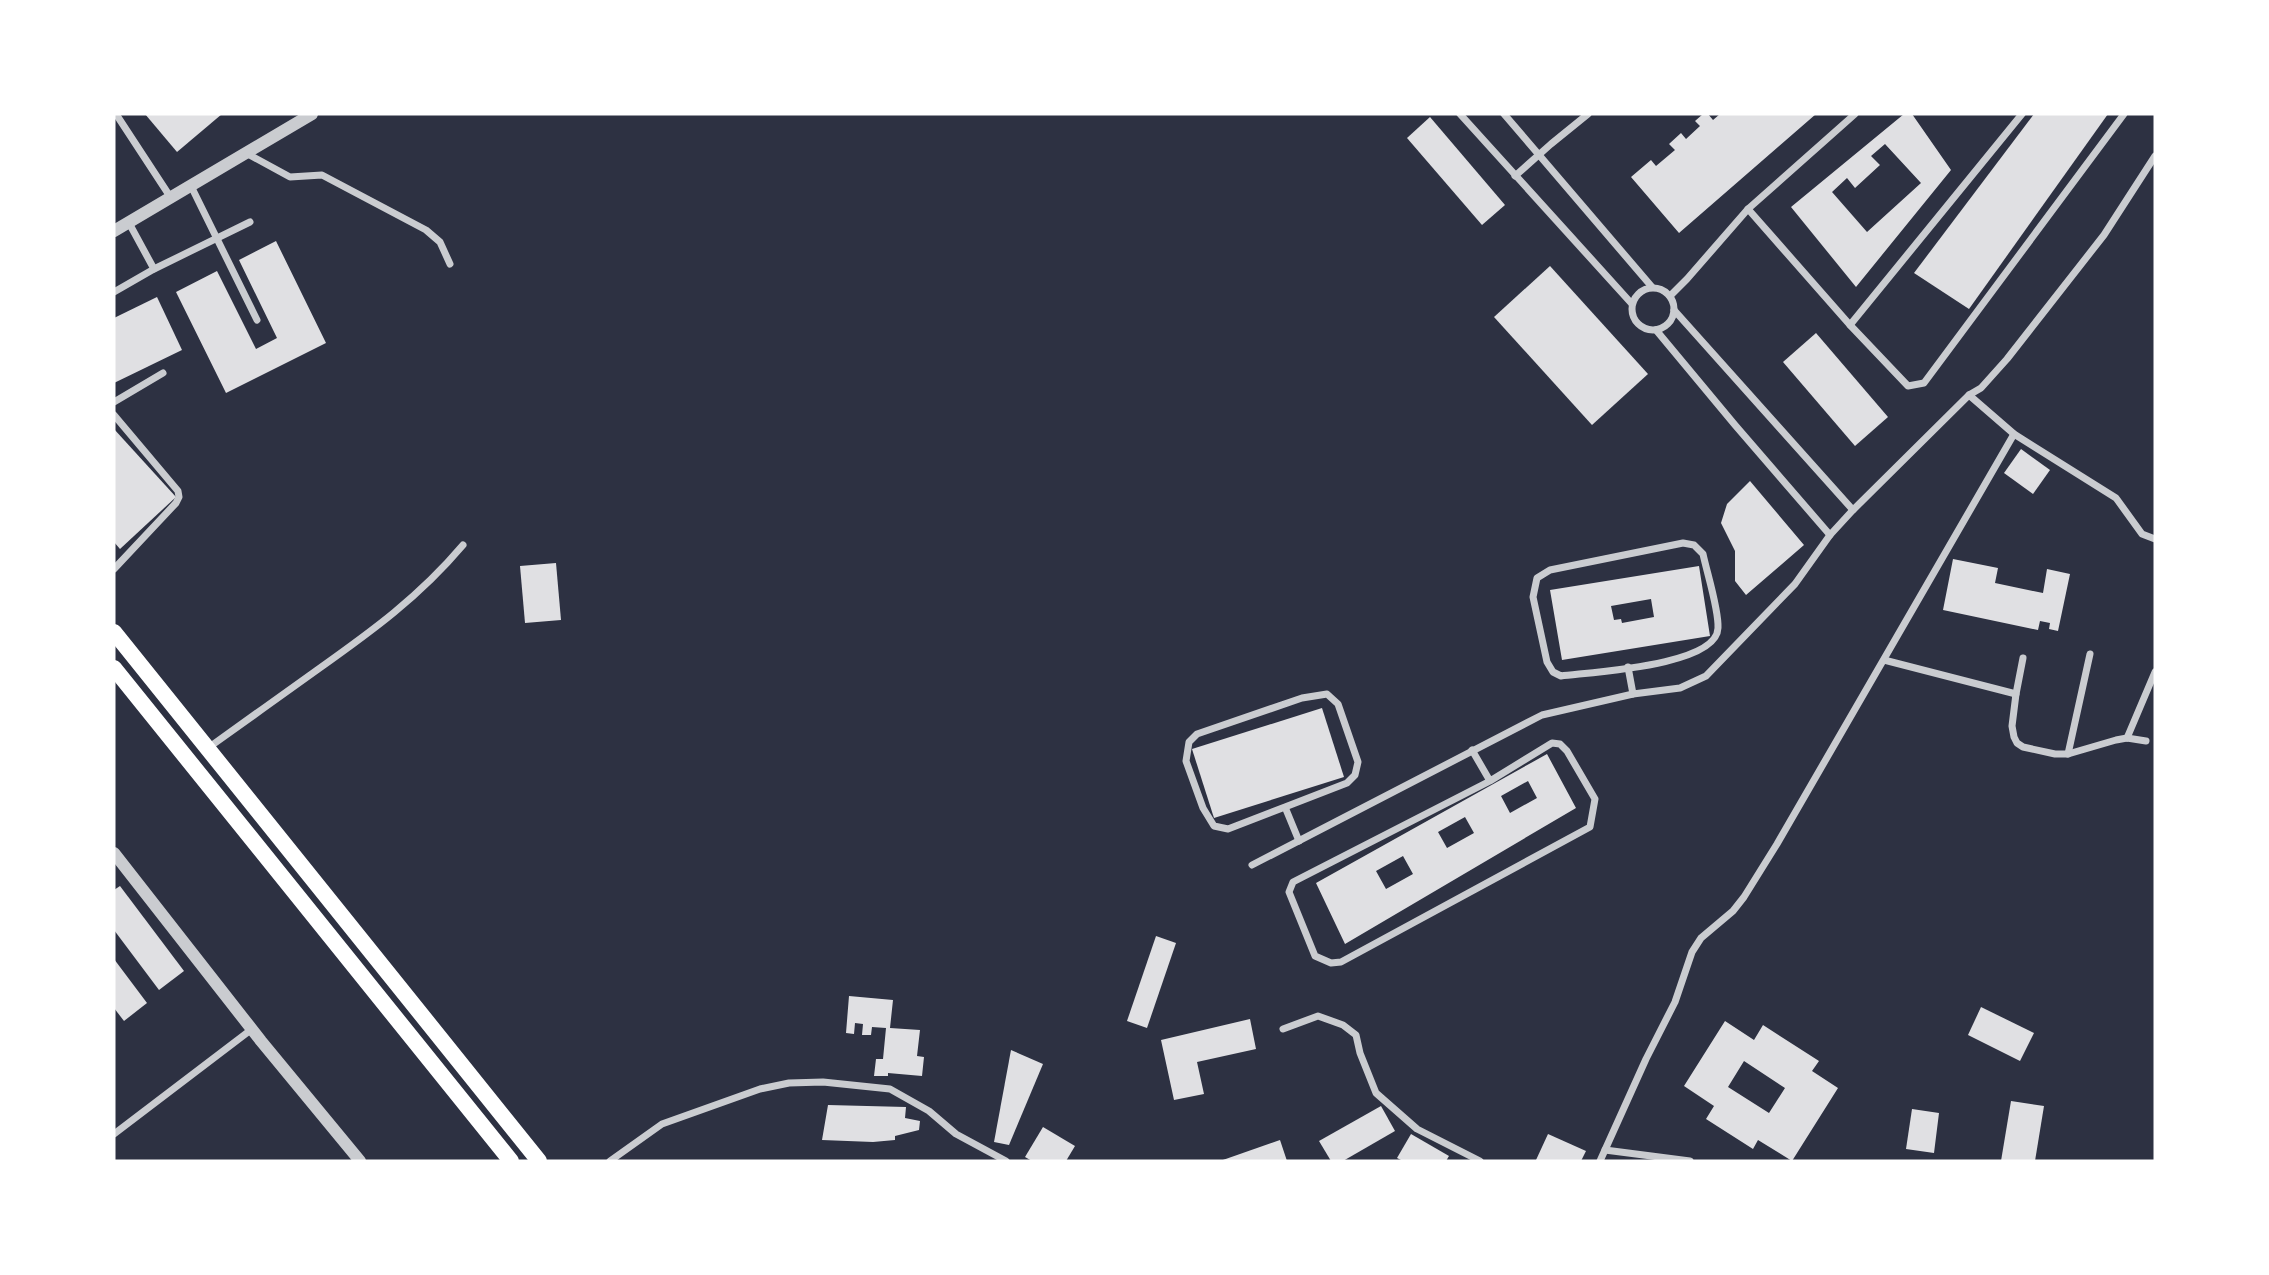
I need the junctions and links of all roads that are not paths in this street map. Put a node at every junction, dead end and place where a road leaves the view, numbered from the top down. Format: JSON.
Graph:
{"nodes":[{"id":1,"x":116,"y":114,"type":"edge"},
{"id":2,"x":313,"y":114,"type":"edge"},
{"id":3,"x":1460,"y":114,"type":"edge"},
{"id":4,"x":1504,"y":114,"type":"edge"},
{"id":5,"x":1588,"y":114,"type":"edge"},
{"id":6,"x":1855,"y":114,"type":"edge"},
{"id":7,"x":2022,"y":114,"type":"edge"},
{"id":8,"x":2124,"y":114,"type":"edge"},
{"id":9,"x":246,"y":153,"type":"junction"},
{"id":10,"x":1539,"y":154,"type":"junction"},
{"id":11,"x":2155,"y":156,"type":"edge"},
{"id":12,"x":1515,"y":176,"type":"junction"},
{"id":13,"x":191,"y":186,"type":"junction"},
{"id":14,"x":171,"y":198,"type":"junction"},
{"id":15,"x":1748,"y":209,"type":"junction"},
{"id":16,"x":250,"y":222,"type":"dead end"},
{"id":17,"x":129,"y":223,"type":"junction"},
{"id":18,"x":114,"y":232,"type":"edge"},
{"id":19,"x":217,"y":238,"type":"junction"},
{"id":20,"x":450,"y":264,"type":"dead end"},
{"id":21,"x":154,"y":269,"type":"junction"},
{"id":22,"x":1652,"y":287,"type":"junction"},
{"id":23,"x":114,"y":292,"type":"edge"},
{"id":24,"x":1670,"y":296,"type":"junction"},
{"id":25,"x":1632,"y":303,"type":"junction"},
{"id":26,"x":1674,"y":310,"type":"junction"},
{"id":27,"x":257,"y":320,"type":"dead end"},
{"id":28,"x":1850,"y":325,"type":"junction"},
{"id":29,"x":1656,"y":330,"type":"junction"},
{"id":30,"x":163,"y":373,"type":"dead end"},
{"id":31,"x":1969,"y":395,"type":"junction"},
{"id":32,"x":114,"y":402,"type":"edge"},
{"id":33,"x":114,"y":415,"type":"edge"},
{"id":34,"x":2014,"y":434,"type":"junction"},
{"id":35,"x":1853,"y":510,"type":"junction"},
{"id":36,"x":1830,"y":536,"type":"junction"},
{"id":37,"x":2155,"y":539,"type":"edge"},
{"id":38,"x":463,"y":545,"type":"dead end"},
{"id":39,"x":114,"y":569,"type":"edge"},
{"id":40,"x":114,"y":632,"type":"edge"},
{"id":41,"x":2090,"y":654,"type":"dead end"},
{"id":42,"x":2023,"y":658,"type":"dead end"},
{"id":43,"x":1884,"y":660,"type":"junction"},
{"id":44,"x":1629,"y":667,"type":"junction"},
{"id":45,"x":114,"y":668,"type":"edge"},
{"id":46,"x":2155,"y":673,"type":"edge"},
{"id":47,"x":1633,"y":694,"type":"junction"},
{"id":48,"x":2016,"y":694,"type":"junction"},
{"id":49,"x":2127,"y":738,"type":"junction"},
{"id":50,"x":2146,"y":741,"type":"dead end"},
{"id":51,"x":207,"y":749,"type":"junction"},
{"id":52,"x":1472,"y":750,"type":"junction"},
{"id":53,"x":2068,"y":754,"type":"junction"},
{"id":54,"x":1490,"y":780,"type":"junction"},
{"id":55,"x":1285,"y":807,"type":"junction"},
{"id":56,"x":1298,"y":841,"type":"junction"},
{"id":57,"x":114,"y":853,"type":"edge"},
{"id":58,"x":1252,"y":865,"type":"dead end"},
{"id":59,"x":252,"y":1029,"type":"junction"},
{"id":60,"x":1283,"y":1029,"type":"dead end"},
{"id":61,"x":114,"y":1134,"type":"edge"},
{"id":62,"x":1605,"y":1150,"type":"junction"},
{"id":63,"x":360,"y":1161,"type":"edge"},
{"id":64,"x":511,"y":1161,"type":"edge"},
{"id":65,"x":539,"y":1161,"type":"edge"},
{"id":66,"x":610,"y":1161,"type":"edge"},
{"id":67,"x":1006,"y":1161,"type":"edge"},
{"id":68,"x":1480,"y":1161,"type":"edge"},
{"id":69,"x":1600,"y":1161,"type":"edge"},
{"id":70,"x":1690,"y":1161,"type":"edge"}],
"edges":[{"from":1,"to":14,"type":"street"},
{"from":2,"to":9,"type":"street"},
{"from":3,"to":12,"type":"street"},
{"from":4,"to":10,"type":"street"},
{"from":5,"to":10,"type":"street"},
{"from":6,"to":15,"type":"street"},
{"from":7,"to":28,"type":"street"},
{"from":8,"to":28,"type":"street"},
{"from":9,"to":13,"type":"street"},
{"from":9,"to":20,"type":"street"},
{"from":10,"to":12,"type":"street"},
{"from":10,"to":22,"type":"street"},
{"from":11,"to":31,"type":"street"},
{"from":12,"to":25,"type":"street"},
{"from":13,"to":14,"type":"street"},
{"from":13,"to":19,"type":"street"},
{"from":14,"to":17,"type":"street"},
{"from":15,"to":24,"type":"street"},
{"from":15,"to":28,"type":"street"},
{"from":16,"to":19,"type":"street"},
{"from":17,"to":18,"type":"street"},
{"from":17,"to":21,"type":"street"},
{"from":19,"to":21,"type":"street"},
{"from":19,"to":27,"type":"street"},
{"from":21,"to":23,"type":"street"},
{"from":22,"to":24,"type":"street"},
{"from":22,"to":25,"type":"street"},
{"from":24,"to":26,"type":"street"},
{"from":25,"to":29,"type":"street"},
{"from":26,"to":29,"type":"street"},
{"from":26,"to":35,"type":"street"},
{"from":29,"to":36,"type":"street"},
{"from":30,"to":32,"type":"street"},
{"from":31,"to":34,"type":"street"},
{"from":31,"to":35,"type":"street"},
{"from":33,"to":39,"type":"street"},
{"from":34,"to":37,"type":"street"},
{"from":34,"to":43,"type":"street"},
{"from":35,"to":36,"type":"street"},
{"from":36,"to":47,"type":"street"},
{"from":38,"to":51,"type":"street"},
{"from":40,"to":51,"type":"main road"},
{"from":41,"to":53,"type":"street"},
{"from":42,"to":48,"type":"street"},
{"from":43,"to":48,"type":"street"},
{"from":43,"to":62,"type":"street"},
{"from":44,"to":44,"type":"street"},
{"from":44,"to":47,"type":"street"},
{"from":45,"to":64,"type":"main road"},
{"from":46,"to":49,"type":"street"},
{"from":47,"to":52,"type":"street"},
{"from":48,"to":53,"type":"street"},
{"from":49,"to":50,"type":"street"},
{"from":49,"to":53,"type":"street"},
{"from":51,"to":65,"type":"main road"},
{"from":52,"to":54,"type":"street"},
{"from":52,"to":56,"type":"street"},
{"from":54,"to":54,"type":"street"},
{"from":55,"to":55,"type":"street"},
{"from":55,"to":56,"type":"street"},
{"from":56,"to":58,"type":"street"},
{"from":57,"to":59,"type":"street"},
{"from":59,"to":61,"type":"street"},
{"from":59,"to":63,"type":"street"},
{"from":60,"to":68,"type":"street"},
{"from":62,"to":69,"type":"street"},
{"from":62,"to":70,"type":"street"},
{"from":66,"to":67,"type":"street"}]}
